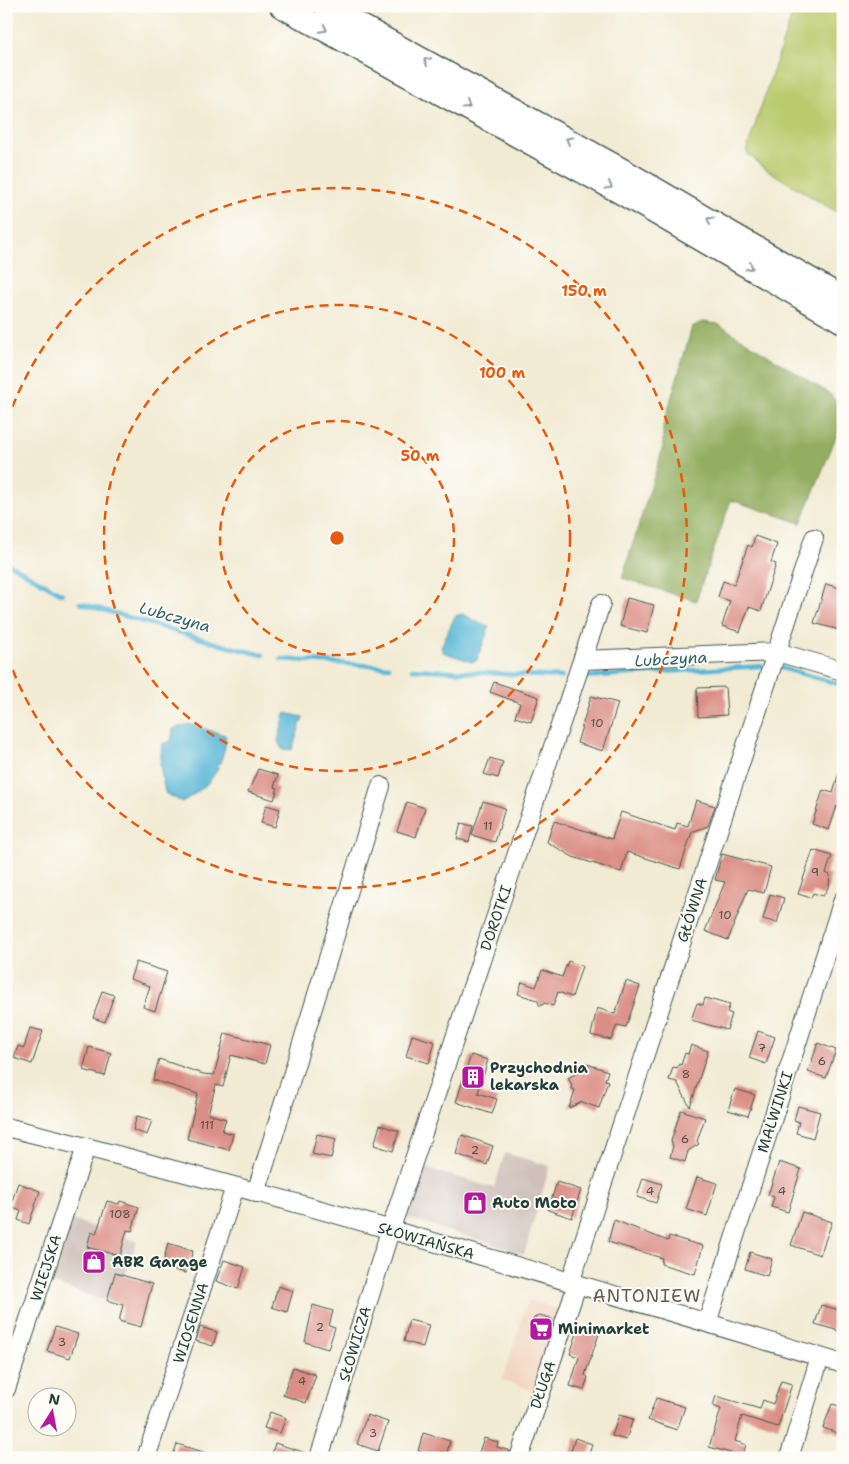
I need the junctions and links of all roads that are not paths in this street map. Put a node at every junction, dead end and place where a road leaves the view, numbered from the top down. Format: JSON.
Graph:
{"nodes":[{"id":1,"x":281,"y":6,"type":"edge"},
{"id":2,"x":325,"y":6,"type":"edge"},
{"id":3,"x":843,"y":298,"type":"edge"},
{"id":4,"x":843,"y":322,"type":"edge"},
{"id":5,"x":814,"y":538,"type":"dead end"},
{"id":6,"x":602,"y":604,"type":"dead end"},
{"id":7,"x":777,"y":652,"type":"junction"},
{"id":8,"x":583,"y":660,"type":"junction"},
{"id":9,"x":843,"y":671,"type":"edge"},
{"id":10,"x":381,"y":786,"type":"dead end"},
{"id":11,"x":843,"y":900,"type":"edge"},
{"id":12,"x":6,"y":1127,"type":"edge"},
{"id":13,"x":86,"y":1147,"type":"junction"},
{"id":14,"x":235,"y":1187,"type":"junction"},
{"id":15,"x":256,"y":1193,"type":"junction"},
{"id":16,"x":390,"y":1231,"type":"junction"},
{"id":17,"x":574,"y":1284,"type":"junction"},
{"id":18,"x":707,"y":1323,"type":"junction"},
{"id":19,"x":820,"y":1357,"type":"junction"},
{"id":20,"x":843,"y":1364,"type":"edge"},
{"id":21,"x":6,"y":1389,"type":"edge"},
{"id":22,"x":146,"y":1458,"type":"edge"},
{"id":23,"x":319,"y":1458,"type":"edge"},
{"id":24,"x":519,"y":1458,"type":"edge"},
{"id":25,"x":789,"y":1458,"type":"edge"}],
"edges":[{"from":1,"to":4,"type":"main road","one_way":true},
{"from":3,"to":2,"type":"main road","one_way":true},
{"from":5,"to":7,"type":"street","name":"GŁÓWNA"},
{"from":6,"to":8,"type":"street","name":"DOROTKI"},
{"from":7,"to":8,"type":"street"},
{"from":7,"to":9,"type":"street"},
{"from":7,"to":17,"type":"street","name":"GŁÓWNA"},
{"from":8,"to":16,"type":"street","name":"DOROTKI"},
{"from":10,"to":15,"type":"street"},
{"from":11,"to":18,"type":"street","name":"MALWINKI"},
{"from":12,"to":13,"type":"street","name":"SŁOWIAŃSKA"},
{"from":13,"to":14,"type":"street","name":"SŁOWIAŃSKA"},
{"from":13,"to":21,"type":"street","name":"WIEJSKA"},
{"from":14,"to":15,"type":"street","name":"SŁOWIAŃSKA"},
{"from":14,"to":22,"type":"street","name":"WIOSENNA"},
{"from":15,"to":16,"type":"street","name":"SŁOWIAŃSKA"},
{"from":16,"to":17,"type":"street","name":"SŁOWIAŃSKA"},
{"from":16,"to":23,"type":"street","name":"SŁOWICZA"},
{"from":17,"to":18,"type":"street","name":"SŁOWIAŃSKA"},
{"from":17,"to":24,"type":"street","name":"DŁUGA"},
{"from":18,"to":19,"type":"street","name":"SŁOWIAŃSKA"},
{"from":19,"to":20,"type":"street","name":"SŁOWIAŃSKA"},
{"from":19,"to":25,"type":"street"}]}
